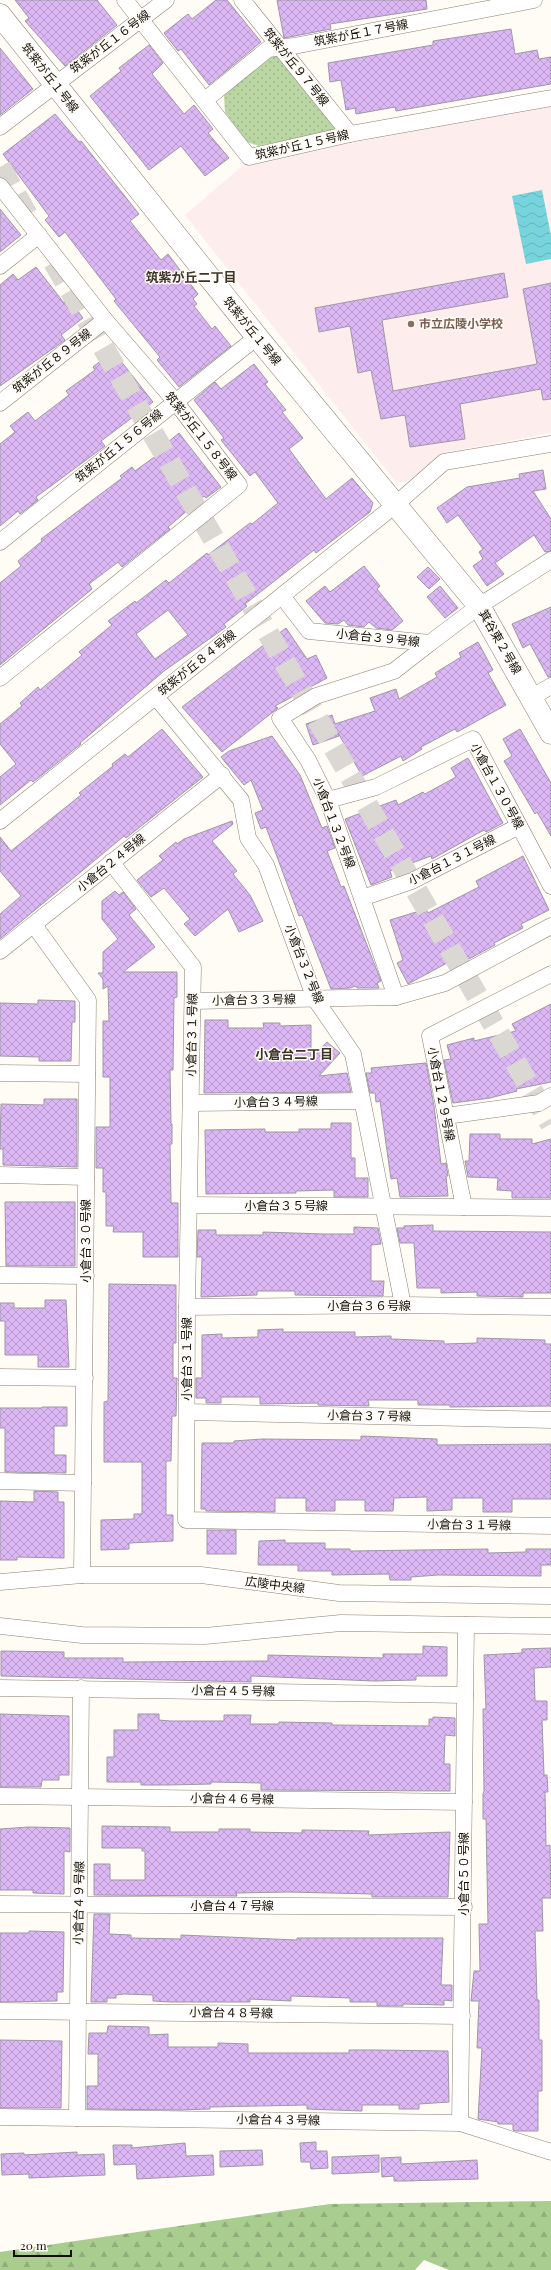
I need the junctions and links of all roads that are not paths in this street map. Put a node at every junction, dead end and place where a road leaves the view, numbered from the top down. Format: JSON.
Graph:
{"nodes":[{"id":1,"x":125,"y":0,"type":"edge"},
{"id":2,"x":166,"y":0,"type":"edge"},
{"id":3,"x":242,"y":0,"type":"edge"},
{"id":4,"x":534,"y":0,"type":"edge"},
{"id":5,"x":0,"y":15,"type":"edge"},
{"id":6,"x":140,"y":19,"type":"junction"},
{"id":7,"x":280,"y":46,"type":"junction"},
{"id":8,"x":54,"y":84,"type":"junction"},
{"id":9,"x":551,"y":98,"type":"edge"},
{"id":10,"x":205,"y":100,"type":"junction"},
{"id":11,"x":0,"y":127,"type":"edge"},
{"id":12,"x":350,"y":134,"type":"junction"},
{"id":13,"x":0,"y":186,"type":"edge"},
{"id":14,"x":39,"y":235,"type":"junction"},
{"id":15,"x":0,"y":266,"type":"edge"},
{"id":16,"x":105,"y":320,"type":"junction"},
{"id":17,"x":257,"y":337,"type":"junction"},
{"id":18,"x":175,"y":401,"type":"junction"},
{"id":19,"x":0,"y":403,"type":"edge"},
{"id":20,"x":551,"y":444,"type":"edge"},
{"id":21,"x":394,"y":506,"type":"junction"},
{"id":22,"x":0,"y":542,"type":"edge"},
{"id":23,"x":551,"y":560,"type":"edge"},
{"id":24,"x":282,"y":596,"type":"junction"},
{"id":25,"x":479,"y":606,"type":"junction"},
{"id":26,"x":430,"y":643,"type":"junction"},
{"id":27,"x":0,"y":678,"type":"edge"},
{"id":28,"x":551,"y":686,"type":"edge"},
{"id":29,"x":156,"y":697,"type":"junction"},
{"id":30,"x":532,"y":697,"type":"junction"},
{"id":31,"x":551,"y":733,"type":"edge"},
{"id":32,"x":222,"y":775,"type":"junction"},
{"id":33,"x":328,"y":800,"type":"junction"},
{"id":34,"x":0,"y":820,"type":"edge"},
{"id":35,"x":519,"y":826,"type":"junction"},
{"id":36,"x":111,"y":862,"type":"junction"},
{"id":37,"x":551,"y":886,"type":"edge"},
{"id":38,"x":362,"y":898,"type":"junction"},
{"id":39,"x":34,"y":925,"type":"junction"},
{"id":40,"x":551,"y":926,"type":"edge"},
{"id":41,"x":0,"y":951,"type":"edge"},
{"id":42,"x":551,"y":974,"type":"edge"},
{"id":43,"x":396,"y":997,"type":"junction"},
{"id":44,"x":315,"y":999,"type":"junction"},
{"id":45,"x":193,"y":1001,"type":"junction"},
{"id":46,"x":0,"y":1073,"type":"edge"},
{"id":47,"x":87,"y":1074,"type":"junction"},
{"id":48,"x":551,"y":1096,"type":"edge"},
{"id":49,"x":362,"y":1101,"type":"junction"},
{"id":50,"x":191,"y":1103,"type":"junction"},
{"id":51,"x":446,"y":1116,"type":"junction"},
{"id":52,"x":0,"y":1175,"type":"edge"},
{"id":53,"x":86,"y":1177,"type":"junction"},
{"id":54,"x":189,"y":1205,"type":"junction"},
{"id":55,"x":384,"y":1207,"type":"junction"},
{"id":56,"x":464,"y":1207,"type":"junction"},
{"id":57,"x":551,"y":1208,"type":"edge"},
{"id":58,"x":0,"y":1275,"type":"edge"},
{"id":59,"x":86,"y":1276,"type":"junction"},
{"id":60,"x":403,"y":1305,"type":"junction"},
{"id":61,"x":187,"y":1307,"type":"junction"},
{"id":62,"x":551,"y":1307,"type":"edge"},
{"id":63,"x":0,"y":1377,"type":"edge"},
{"id":64,"x":85,"y":1378,"type":"junction"},
{"id":65,"x":187,"y":1412,"type":"junction"},
{"id":66,"x":551,"y":1420,"type":"edge"},
{"id":67,"x":0,"y":1481,"type":"edge"},
{"id":68,"x":83,"y":1483,"type":"junction"},
{"id":69,"x":551,"y":1526,"type":"edge"},
{"id":70,"x":82,"y":1575,"type":"junction"},
{"id":71,"x":0,"y":1582,"type":"edge"},
{"id":72,"x":551,"y":1596,"type":"edge"},
{"id":73,"x":466,"y":1625,"type":"junction"},
{"id":74,"x":0,"y":1626,"type":"edge"},
{"id":75,"x":551,"y":1626,"type":"edge"},
{"id":76,"x":0,"y":1688,"type":"edge"},
{"id":77,"x":81,"y":1688,"type":"junction"},
{"id":78,"x":465,"y":1695,"type":"junction"},
{"id":79,"x":0,"y":1796,"type":"edge"},
{"id":80,"x":80,"y":1797,"type":"junction"},
{"id":81,"x":464,"y":1802,"type":"junction"},
{"id":82,"x":0,"y":1904,"type":"edge"},
{"id":83,"x":78,"y":1905,"type":"junction"},
{"id":84,"x":464,"y":1907,"type":"junction"},
{"id":85,"x":0,"y":2011,"type":"edge"},
{"id":86,"x":78,"y":2012,"type":"junction"},
{"id":87,"x":462,"y":2016,"type":"junction"},
{"id":88,"x":0,"y":2117,"type":"edge"},
{"id":89,"x":77,"y":2118,"type":"junction"},
{"id":90,"x":460,"y":2123,"type":"junction"},
{"id":91,"x":551,"y":2152,"type":"edge"}],
"edges":[{"from":1,"to":6,"type":"street","name":"筑紫が丘１５号線"},
{"from":2,"to":6,"type":"street","name":"筑紫が丘１６号線"},
{"from":3,"to":7,"type":"street","name":"筑紫が丘９７号線"},
{"from":4,"to":7,"type":"street","name":"筑紫が丘１７号線"},
{"from":5,"to":8,"type":"street","name":"筑紫が丘１号線"},
{"from":6,"to":8,"type":"street","name":"筑紫が丘１６号線"},
{"from":6,"to":10,"type":"street","name":"筑紫が丘１５号線"},
{"from":7,"to":10,"type":"street","name":"筑紫が丘１７号線"},
{"from":7,"to":12,"type":"street","name":"筑紫が丘９７号線"},
{"from":8,"to":11,"type":"street","name":"筑紫が丘１６号線"},
{"from":8,"to":17,"type":"street","name":"筑紫が丘１号線"},
{"from":9,"to":12,"type":"street","name":"筑紫が丘１５号線"},
{"from":10,"to":12,"type":"street","name":"筑紫が丘１５号線"},
{"from":13,"to":14,"type":"street","name":"筑紫が丘１５８号線"},
{"from":14,"to":15,"type":"street"},
{"from":14,"to":16,"type":"street","name":"筑紫が丘１５８号線"},
{"from":16,"to":18,"type":"street","name":"筑紫が丘１５８号線"},
{"from":16,"to":19,"type":"street","name":"筑紫が丘８９号線"},
{"from":17,"to":18,"type":"street","name":"筑紫が丘１５６号線"},
{"from":17,"to":21,"type":"street","name":"筑紫が丘１号線"},
{"from":18,"to":22,"type":"street","name":"筑紫が丘１５６号線"},
{"from":18,"to":27,"type":"street","name":"筑紫が丘１５８号線"},
{"from":20,"to":21,"type":"street","name":"筑紫が丘８４号線"},
{"from":21,"to":24,"type":"street","name":"筑紫が丘８４号線"},
{"from":21,"to":25,"type":"street","name":"筑紫が丘１号線"},
{"from":23,"to":25,"type":"street","name":"箕谷東２号線"},
{"from":24,"to":26,"type":"street","name":"小倉台３９号線"},
{"from":24,"to":29,"type":"street","name":"筑紫が丘８４号線"},
{"from":25,"to":26,"type":"street","name":"小倉台３９号線"},
{"from":25,"to":30,"type":"street","name":"箕谷東２号線"},
{"from":26,"to":33,"type":"street","name":"小倉台１３２号線"},
{"from":28,"to":30,"type":"street"},
{"from":29,"to":32,"type":"street","name":"小倉台３２号線"},
{"from":29,"to":34,"type":"street","name":"筑紫が丘８４号線"},
{"from":30,"to":31,"type":"street","name":"箕谷東２号線"},
{"from":32,"to":36,"type":"street","name":"小倉台２４号線"},
{"from":32,"to":44,"type":"street","name":"小倉台３２号線"},
{"from":33,"to":35,"type":"street","name":"小倉台１３０号線"},
{"from":33,"to":38,"type":"street","name":"小倉台１３２号線"},
{"from":35,"to":37,"type":"street","name":"小倉台１３０号線"},
{"from":35,"to":38,"type":"street","name":"小倉台１３１号線"},
{"from":36,"to":39,"type":"street","name":"小倉台２４号線"},
{"from":36,"to":45,"type":"street","name":"小倉台３１号線"},
{"from":38,"to":43,"type":"street","name":"小倉台１３２号線"},
{"from":39,"to":41,"type":"street","name":"小倉台２４号線"},
{"from":39,"to":47,"type":"street","name":"小倉台３０号線"},
{"from":40,"to":43,"type":"street"},
{"from":42,"to":51,"type":"street","name":"小倉台１２９号線"},
{"from":43,"to":44,"type":"street"},
{"from":44,"to":45,"type":"street","name":"小倉台３３号線"},
{"from":44,"to":49,"type":"street","name":"小倉台３２号線"},
{"from":45,"to":50,"type":"street","name":"小倉台３１号線"},
{"from":46,"to":47,"type":"street"},
{"from":47,"to":53,"type":"street","name":"小倉台３０号線"},
{"from":48,"to":51,"type":"street"},
{"from":49,"to":50,"type":"street","name":"小倉台３４号線"},
{"from":49,"to":55,"type":"street","name":"小倉台３２号線"},
{"from":50,"to":54,"type":"street","name":"小倉台３１号線"},
{"from":51,"to":56,"type":"street","name":"小倉台１２９号線"},
{"from":52,"to":53,"type":"street"},
{"from":53,"to":59,"type":"street","name":"小倉台３０号線"},
{"from":54,"to":55,"type":"street","name":"小倉台３５号線"},
{"from":54,"to":61,"type":"street","name":"小倉台３１号線"},
{"from":55,"to":56,"type":"street"},
{"from":55,"to":60,"type":"street","name":"小倉台３２号線"},
{"from":56,"to":57,"type":"street"},
{"from":58,"to":59,"type":"street"},
{"from":59,"to":64,"type":"street","name":"小倉台３０号線"},
{"from":60,"to":61,"type":"street","name":"小倉台３６号線"},
{"from":60,"to":62,"type":"street","name":"小倉台３６号線"},
{"from":61,"to":65,"type":"street","name":"小倉台３１号線"},
{"from":63,"to":64,"type":"street"},
{"from":64,"to":68,"type":"street","name":"小倉台３０号線"},
{"from":65,"to":66,"type":"street","name":"小倉台３７号線"},
{"from":65,"to":69,"type":"street","name":"小倉台３１号線"},
{"from":67,"to":68,"type":"street"},
{"from":68,"to":70,"type":"street","name":"小倉台３０号線"},
{"from":70,"to":71,"type":"street","name":"広陵中央線"},
{"from":70,"to":72,"type":"street","name":"広陵中央線"},
{"from":73,"to":74,"type":"street"},
{"from":73,"to":75,"type":"street"},
{"from":73,"to":78,"type":"street","name":"小倉台５０号線"},
{"from":76,"to":77,"type":"street","name":"小倉台４５号線"},
{"from":77,"to":78,"type":"street","name":"小倉台４５号線"},
{"from":77,"to":80,"type":"street","name":"小倉台４９号線"},
{"from":78,"to":81,"type":"street","name":"小倉台５０号線"},
{"from":79,"to":80,"type":"street","name":"小倉台４６号線"},
{"from":80,"to":81,"type":"street","name":"小倉台４６号線"},
{"from":80,"to":83,"type":"street","name":"小倉台４９号線"},
{"from":81,"to":84,"type":"street","name":"小倉台５０号線"},
{"from":82,"to":83,"type":"street","name":"小倉台４７号線"},
{"from":83,"to":84,"type":"street","name":"小倉台４７号線"},
{"from":83,"to":86,"type":"street","name":"小倉台４９号線"},
{"from":84,"to":87,"type":"street","name":"小倉台５０号線"},
{"from":85,"to":86,"type":"street","name":"小倉台４８号線"},
{"from":86,"to":87,"type":"street","name":"小倉台４８号線"},
{"from":86,"to":89,"type":"street","name":"小倉台４９号線"},
{"from":87,"to":90,"type":"street","name":"小倉台５０号線"},
{"from":88,"to":89,"type":"street","name":"小倉台４３号線"},
{"from":89,"to":90,"type":"street","name":"小倉台４３号線"},
{"from":90,"to":91,"type":"street","name":"小倉台４３号線"}]}
